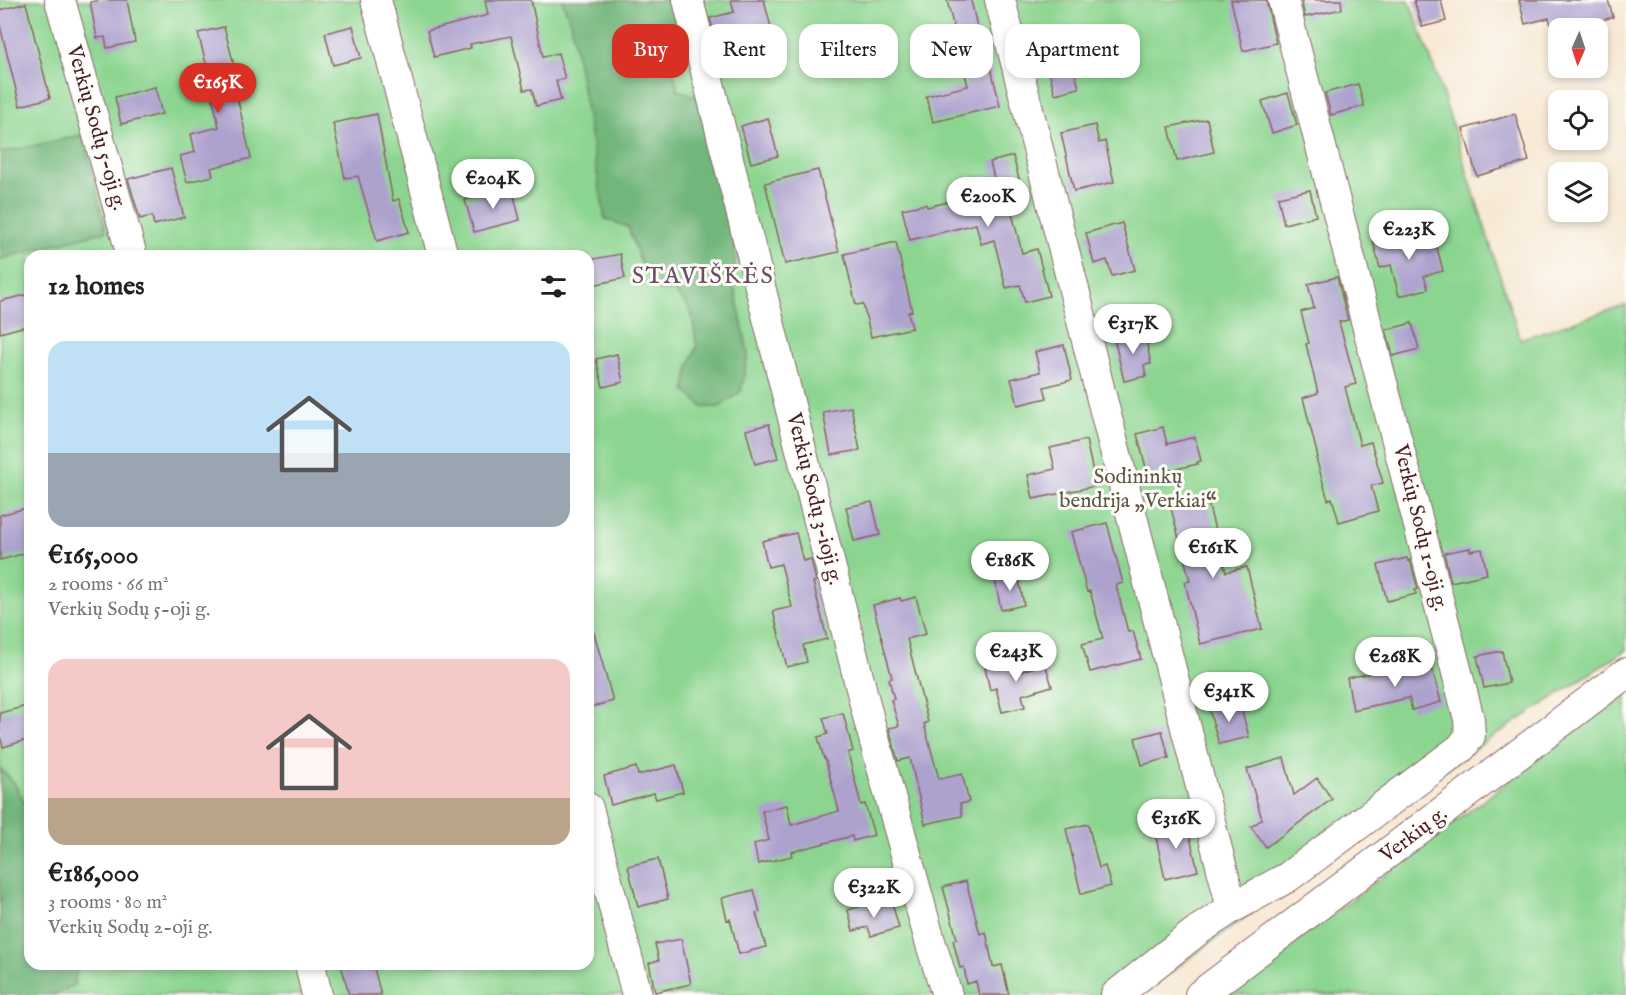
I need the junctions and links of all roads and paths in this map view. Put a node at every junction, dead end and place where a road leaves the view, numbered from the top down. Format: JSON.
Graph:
{"nodes":[{"id":1,"x":60,"y":0,"type":"edge"},
{"id":2,"x":376,"y":0,"type":"edge"},
{"id":3,"x":688,"y":0,"type":"edge"},
{"id":4,"x":1000,"y":0,"type":"edge"},
{"id":5,"x":1283,"y":0,"type":"edge"},
{"id":6,"x":130,"y":250,"type":"edge"},
{"id":7,"x":441,"y":250,"type":"edge"},
{"id":8,"x":1626,"y":674,"type":"edge"},
{"id":9,"x":594,"y":831,"type":"edge"},
{"id":10,"x":1232,"y":908,"type":"junction"},
{"id":11,"x":311,"y":970,"type":"edge"},
{"id":12,"x":317,"y":995,"type":"edge"},
{"id":13,"x":637,"y":995,"type":"edge"},
{"id":14,"x":947,"y":995,"type":"edge"},
{"id":15,"x":1116,"y":995,"type":"edge"},
{"id":16,"x":1200,"y":995,"type":"edge"}],
"edges":[{"from":1,"to":6,"type":"street","name":"Verkių Sodų 5-oji g."},
{"from":2,"to":7,"type":"street"},
{"from":3,"to":14,"type":"street","name":"Verkių Sodų 3-ioji g."},
{"from":4,"to":10,"type":"street"},
{"from":5,"to":10,"type":"street","name":"Verkių Sodų 1-oji g."},
{"from":8,"to":16,"type":"street","name":"Verkių g."},
{"from":9,"to":13,"type":"street"},
{"from":10,"to":15,"type":"street","name":"Verkių Sodų 1-oji g."},
{"from":11,"to":12,"type":"street"}]}
